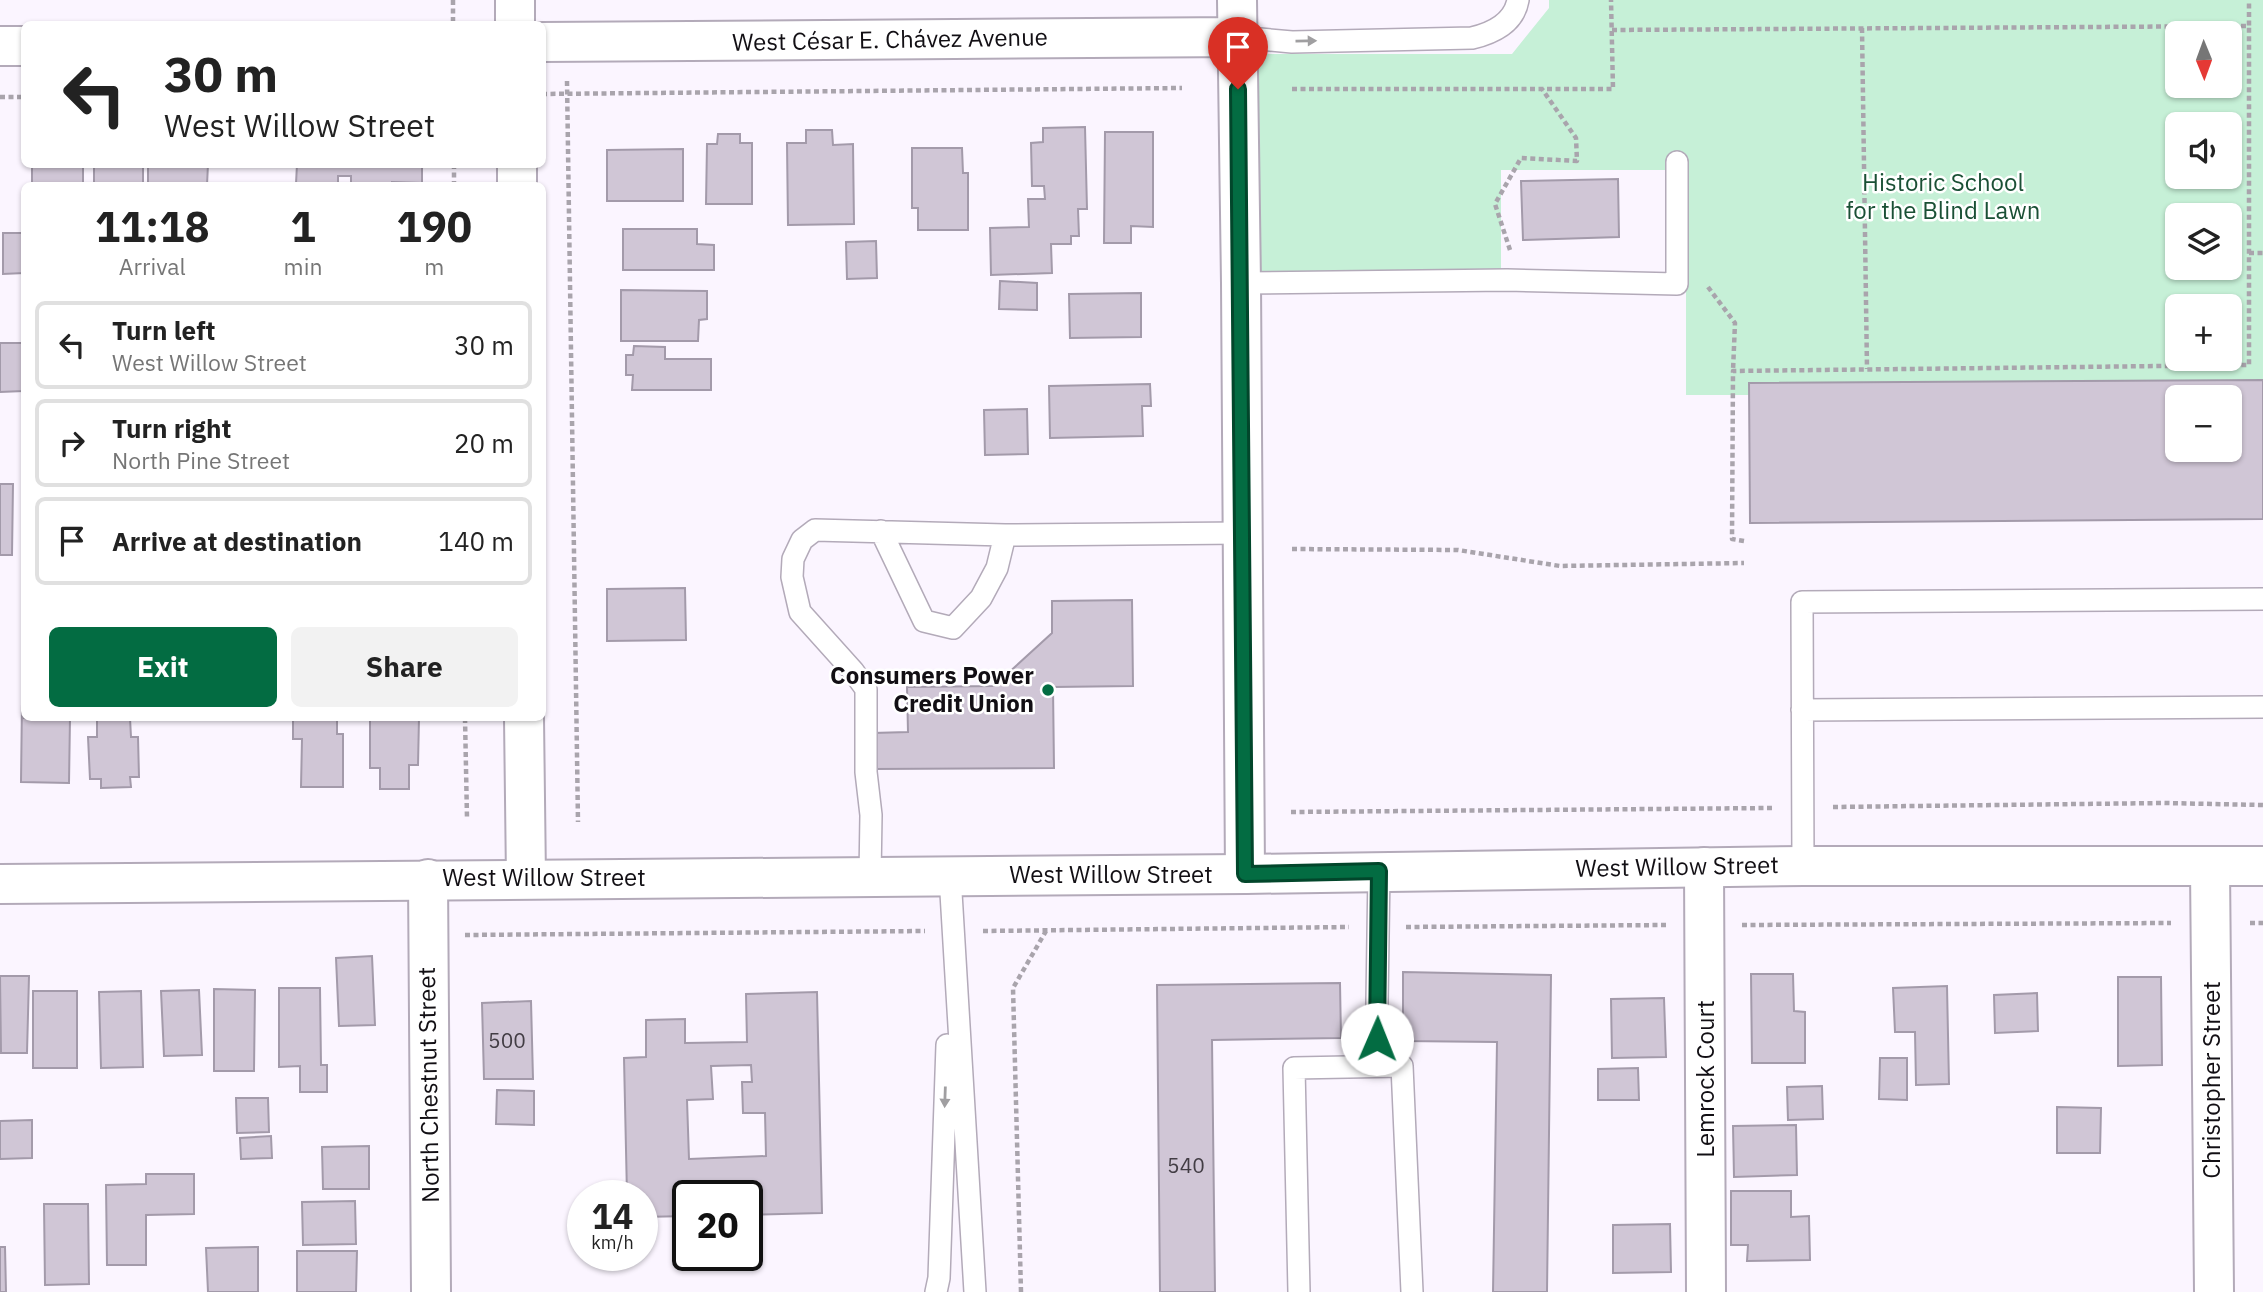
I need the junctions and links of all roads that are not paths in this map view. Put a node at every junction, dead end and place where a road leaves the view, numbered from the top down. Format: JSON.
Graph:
{"nodes":[{"id":1,"x":515,"y":0,"type":"edge"},
{"id":2,"x":1518,"y":0,"type":"edge"},
{"id":3,"x":1237,"y":18,"type":"edge"},
{"id":4,"x":515,"y":21,"type":"edge"},
{"id":5,"x":555,"y":42,"type":"edge"},
{"id":6,"x":0,"y":46,"type":"edge"},
{"id":7,"x":21,"y":46,"type":"edge"},
{"id":8,"x":1676,"y":162,"type":"dead end"},
{"id":9,"x":1241,"y":283,"type":"junction"},
{"id":10,"x":881,"y":531,"type":"junction"},
{"id":11,"x":1243,"y":533,"type":"junction"},
{"id":12,"x":1005,"y":535,"type":"junction"},
{"id":13,"x":2263,"y":599,"type":"edge"},
{"id":14,"x":2263,"y":707,"type":"edge"},
{"id":15,"x":1802,"y":710,"type":"junction"},
{"id":16,"x":524,"y":721,"type":"edge"},
{"id":17,"x":1803,"y":866,"type":"junction"},
{"id":18,"x":2263,"y":866,"type":"edge"},
{"id":19,"x":1704,"y":867,"type":"junction"},
{"id":20,"x":2210,"y":868,"type":"junction"},
{"id":21,"x":1379,"y":871,"type":"junction"},
{"id":22,"x":1245,"y":874,"type":"junction"},
{"id":23,"x":870,"y":876,"type":"junction"},
{"id":24,"x":950,"y":876,"type":"junction"},
{"id":25,"x":526,"y":878,"type":"junction"},
{"id":26,"x":428,"y":879,"type":"junction"},
{"id":27,"x":0,"y":884,"type":"edge"},
{"id":28,"x":951,"y":931,"type":"junction"},
{"id":29,"x":1377,"y":1066,"type":"junction"},
{"id":30,"x":431,"y":1292,"type":"edge"},
{"id":31,"x":936,"y":1292,"type":"edge"},
{"id":32,"x":975,"y":1292,"type":"edge"},
{"id":33,"x":1299,"y":1292,"type":"edge"},
{"id":34,"x":1412,"y":1292,"type":"edge"},
{"id":35,"x":1706,"y":1292,"type":"edge"},
{"id":36,"x":2214,"y":1292,"type":"edge"}],
"edges":[{"from":1,"to":4,"type":"street"},
{"from":3,"to":2,"type":"lane","one_way":true},
{"from":3,"to":5,"type":"street","name":"West César E. Chávez Avenue"},
{"from":3,"to":9,"type":"street"},
{"from":6,"to":7,"type":"street"},
{"from":8,"to":9,"type":"lane"},
{"from":9,"to":11,"type":"street"},
{"from":10,"to":12,"type":"lane"},
{"from":10,"to":12,"type":"lane"},
{"from":10,"to":23,"type":"lane"},
{"from":11,"to":12,"type":"lane"},
{"from":11,"to":22,"type":"street"},
{"from":13,"to":15,"type":"lane"},
{"from":14,"to":15,"type":"lane"},
{"from":15,"to":17,"type":"lane"},
{"from":16,"to":25,"type":"street"},
{"from":17,"to":19,"type":"street","name":"West Willow Street"},
{"from":17,"to":20,"type":"street","name":"West Willow Street"},
{"from":18,"to":20,"type":"street","name":"West Willow Street"},
{"from":19,"to":21,"type":"street","name":"West Willow Street"},
{"from":19,"to":35,"type":"street","name":"Lemrock Court"},
{"from":20,"to":36,"type":"street","name":"Christopher Street"},
{"from":21,"to":22,"type":"street","name":"West Willow Street"},
{"from":21,"to":29,"type":"lane"},
{"from":22,"to":24,"type":"street","name":"West Willow Street"},
{"from":23,"to":24,"type":"street","name":"West Willow Street"},
{"from":23,"to":25,"type":"street","name":"West Willow Street"},
{"from":24,"to":28,"type":"lane"},
{"from":25,"to":26,"type":"street","name":"West Willow Street"},
{"from":26,"to":27,"type":"street","name":"West Willow Street"},
{"from":26,"to":30,"type":"street","name":"North Chestnut Street"},
{"from":28,"to":31,"type":"lane","one_way":true},
{"from":28,"to":32,"type":"lane"},
{"from":29,"to":33,"type":"lane"},
{"from":29,"to":34,"type":"lane"}]}
